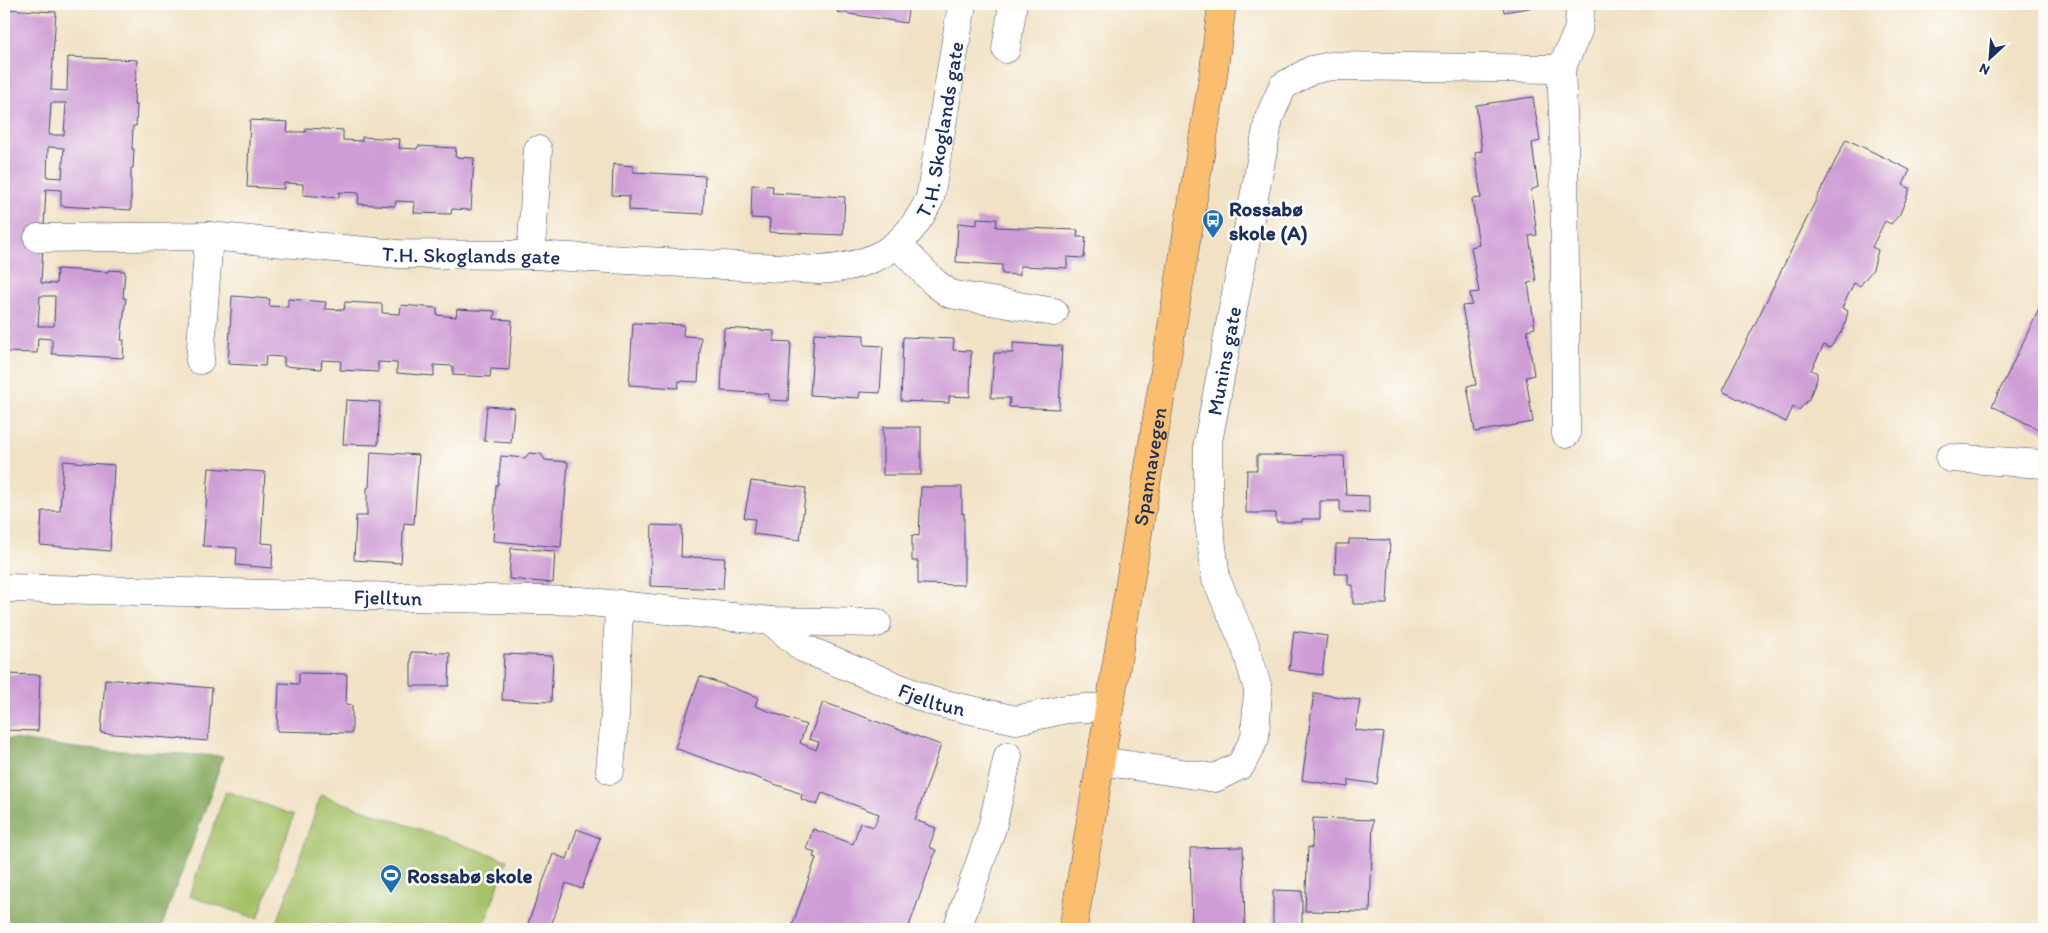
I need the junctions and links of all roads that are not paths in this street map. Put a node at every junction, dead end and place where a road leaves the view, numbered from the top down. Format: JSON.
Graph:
{"nodes":[{"id":1,"x":962,"y":4,"type":"edge"},
{"id":2,"x":1012,"y":4,"type":"edge"},
{"id":3,"x":1222,"y":4,"type":"edge"},
{"id":4,"x":1581,"y":4,"type":"edge"},
{"id":5,"x":1006,"y":49,"type":"dead end"},
{"id":6,"x":1561,"y":69,"type":"junction"},
{"id":7,"x":538,"y":150,"type":"dead end"},
{"id":8,"x":209,"y":236,"type":"junction"},
{"id":9,"x":38,"y":238,"type":"dead end"},
{"id":10,"x":898,"y":245,"type":"junction"},
{"id":11,"x":531,"y":255,"type":"junction"},
{"id":12,"x":1054,"y":312,"type":"dead end"},
{"id":13,"x":200,"y":360,"type":"dead end"},
{"id":14,"x":1566,"y":434,"type":"dead end"},
{"id":15,"x":1950,"y":458,"type":"dead end"},
{"id":16,"x":2044,"y":464,"type":"edge"},
{"id":17,"x":4,"y":588,"type":"edge"},
{"id":18,"x":619,"y":604,"type":"junction"},
{"id":19,"x":771,"y":620,"type":"junction"},
{"id":20,"x":877,"y":623,"type":"dead end"},
{"id":21,"x":1110,"y":707,"type":"junction"},
{"id":22,"x":1008,"y":756,"type":"dead end"},
{"id":23,"x":1101,"y":761,"type":"junction"},
{"id":24,"x":610,"y":770,"type":"dead end"},
{"id":25,"x":957,"y":929,"type":"edge"},
{"id":26,"x":1073,"y":929,"type":"edge"}],
"edges":[{"from":1,"to":10,"type":"street","name":"T.H. Skoglands gate"},
{"from":2,"to":5,"type":"street"},
{"from":3,"to":21,"type":"main road","name":"Spannavegen"},
{"from":4,"to":6,"type":"street"},
{"from":6,"to":14,"type":"street"},
{"from":6,"to":23,"type":"street","name":"Munins gate"},
{"from":7,"to":11,"type":"street"},
{"from":8,"to":9,"type":"street","name":"T.H. Skoglands gate"},
{"from":8,"to":11,"type":"street","name":"T.H. Skoglands gate"},
{"from":8,"to":13,"type":"street"},
{"from":10,"to":11,"type":"street","name":"T.H. Skoglands gate"},
{"from":10,"to":12,"type":"street"},
{"from":15,"to":16,"type":"street"},
{"from":17,"to":18,"type":"street","name":"Fjelltun"},
{"from":18,"to":19,"type":"street","name":"Fjelltun"},
{"from":18,"to":24,"type":"street"},
{"from":19,"to":20,"type":"street","name":"Fjelltun"},
{"from":19,"to":21,"type":"street","name":"Fjelltun"},
{"from":21,"to":23,"type":"main road","name":"Spannavegen"},
{"from":22,"to":25,"type":"street"},
{"from":23,"to":26,"type":"main road","name":"Spannavegen"}]}
